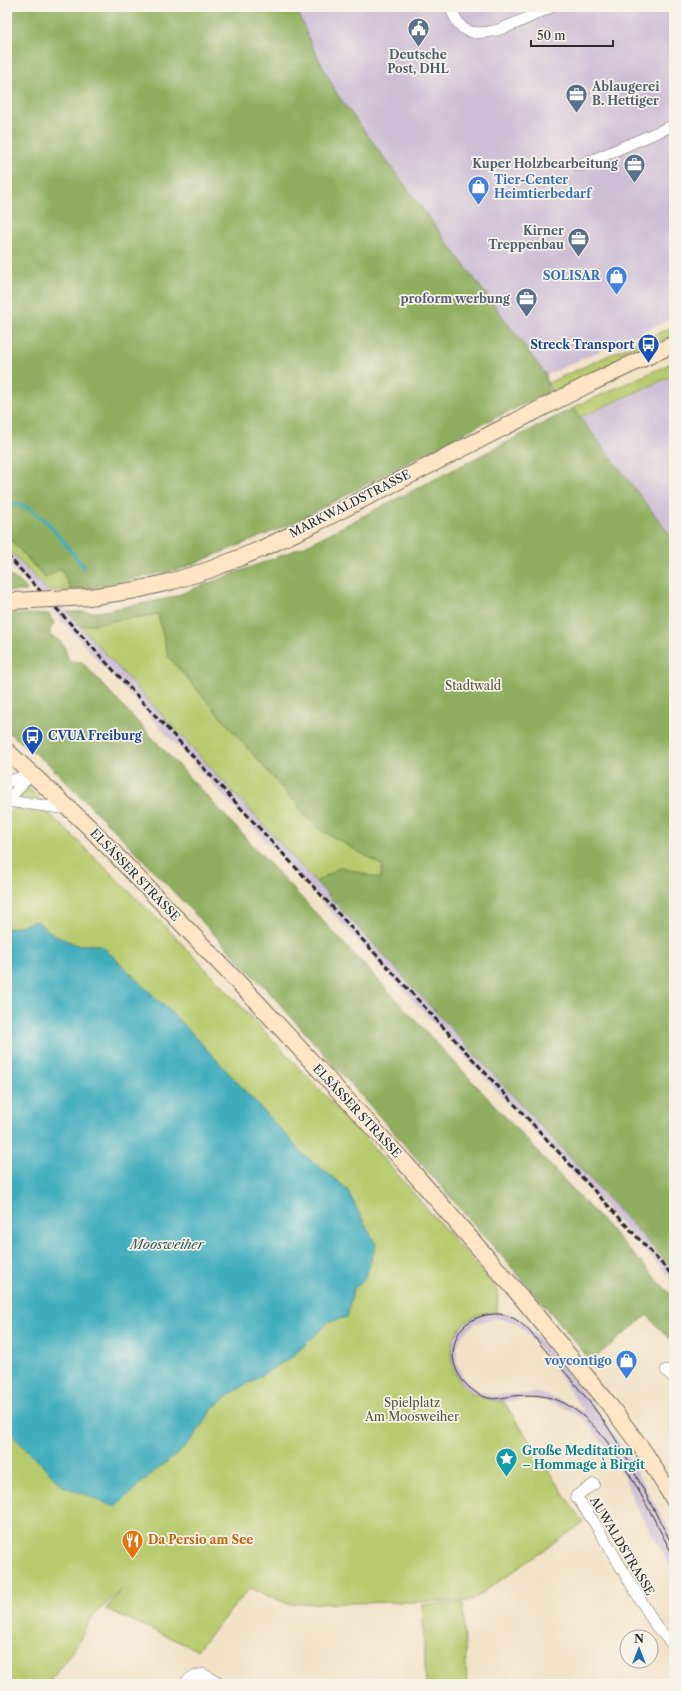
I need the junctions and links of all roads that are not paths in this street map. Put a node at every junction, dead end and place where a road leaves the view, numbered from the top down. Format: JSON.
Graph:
{"nodes":[{"id":1,"x":450,"y":7,"type":"edge"},
{"id":2,"x":551,"y":7,"type":"edge"},
{"id":3,"x":674,"y":125,"type":"edge"},
{"id":4,"x":578,"y":166,"type":"dead end"},
{"id":5,"x":674,"y":344,"type":"edge"},
{"id":6,"x":10,"y":600,"type":"edge"},
{"id":7,"x":7,"y":751,"type":"edge"},
{"id":8,"x":32,"y":773,"type":"junction"},
{"id":9,"x":7,"y":782,"type":"edge"},
{"id":10,"x":7,"y":801,"type":"edge"},
{"id":11,"x":69,"y":809,"type":"junction"},
{"id":12,"x":594,"y":1484,"type":"dead end"},
{"id":13,"x":674,"y":1500,"type":"edge"},
{"id":14,"x":674,"y":1646,"type":"edge"},
{"id":15,"x":184,"y":1684,"type":"edge"},
{"id":16,"x":222,"y":1684,"type":"edge"}],
"edges":[{"from":1,"to":2,"type":"street"},
{"from":3,"to":4,"type":"street"},
{"from":5,"to":6,"type":"main road","name":"MARKWALDSTRASSE","bridge":true},
{"from":7,"to":8,"type":"main road","name":"ELSÄSSER STRASSE"},
{"from":8,"to":9,"type":"street"},
{"from":8,"to":10,"type":"street"},
{"from":8,"to":11,"type":"main road","name":"ELSÄSSER STRASSE"},
{"from":10,"to":11,"type":"street"},
{"from":11,"to":13,"type":"main road","name":"ELSÄSSER STRASSE"},
{"from":12,"to":14,"type":"street","name":"AUWALDSTRASSE"},
{"from":15,"to":16,"type":"street"}]}
